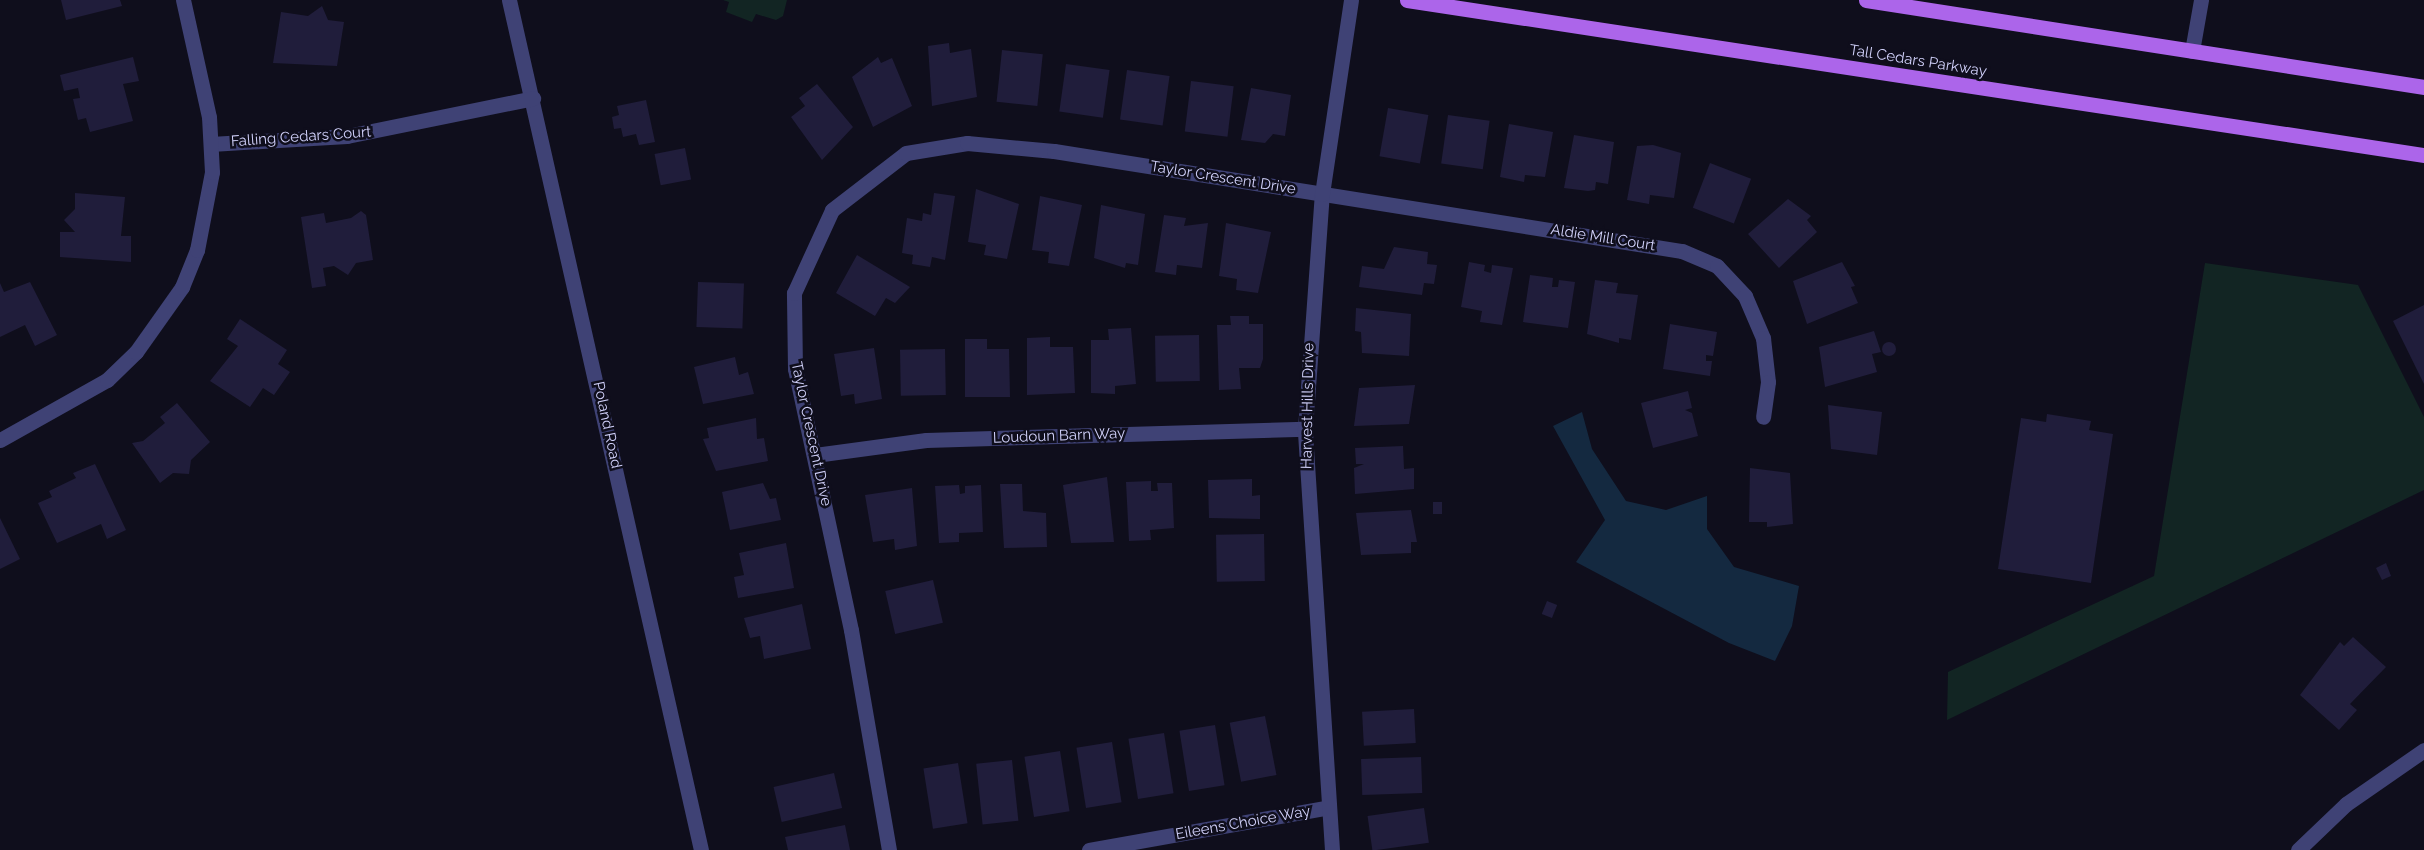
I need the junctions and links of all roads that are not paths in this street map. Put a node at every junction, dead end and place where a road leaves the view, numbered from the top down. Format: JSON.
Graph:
{"nodes":[{"id":1,"x":183,"y":0,"type":"edge"},
{"id":2,"x":509,"y":0,"type":"edge"},
{"id":3,"x":1351,"y":0,"type":"edge"},
{"id":4,"x":1407,"y":0,"type":"edge"},
{"id":5,"x":1866,"y":0,"type":"edge"},
{"id":6,"x":2201,"y":0,"type":"edge"},
{"id":7,"x":2192,"y":51,"type":"junction"},
{"id":8,"x":2424,"y":87,"type":"edge"},
{"id":9,"x":533,"y":98,"type":"junction"},
{"id":10,"x":212,"y":144,"type":"junction"},
{"id":11,"x":2424,"y":156,"type":"edge"},
{"id":12,"x":1322,"y":194,"type":"junction"},
{"id":13,"x":1763,"y":417,"type":"dead end"},
{"id":14,"x":1305,"y":429,"type":"junction"},
{"id":15,"x":0,"y":440,"type":"edge"},
{"id":16,"x":815,"y":455,"type":"junction"},
{"id":17,"x":2424,"y":750,"type":"edge"},
{"id":18,"x":1325,"y":808,"type":"junction"},
{"id":19,"x":701,"y":850,"type":"edge"},
{"id":20,"x":889,"y":850,"type":"edge"},
{"id":21,"x":1089,"y":850,"type":"edge"},
{"id":22,"x":1332,"y":850,"type":"edge"},
{"id":23,"x":2298,"y":850,"type":"edge"}],
"edges":[{"from":1,"to":10,"type":"street","name":"Falling Cedars Court"},
{"from":2,"to":9,"type":"street","name":"Poland Road"},
{"from":3,"to":12,"type":"street","name":"Harvest Hills Drive"},
{"from":4,"to":11,"type":"main road","name":"Tall Cedars Parkway"},
{"from":5,"to":7,"type":"main road"},
{"from":6,"to":7,"type":"street"},
{"from":7,"to":8,"type":"main road"},
{"from":9,"to":10,"type":"street","name":"Falling Cedars Court"},
{"from":9,"to":19,"type":"street","name":"Poland Road"},
{"from":10,"to":15,"type":"street"},
{"from":12,"to":13,"type":"street","name":"Aldie Mill Court"},
{"from":12,"to":14,"type":"street","name":"Harvest Hills Drive"},
{"from":12,"to":16,"type":"street","name":"Taylor Crescent Drive"},
{"from":14,"to":16,"type":"street","name":"Loudoun Barn Way"},
{"from":14,"to":18,"type":"street","name":"Harvest Hills Drive"},
{"from":16,"to":20,"type":"street","name":"Taylor Crescent Drive"},
{"from":17,"to":23,"type":"street"},
{"from":18,"to":21,"type":"street","name":"Eileens Choice Way"},
{"from":18,"to":22,"type":"street","name":"Harvest Hills Drive"}]}
